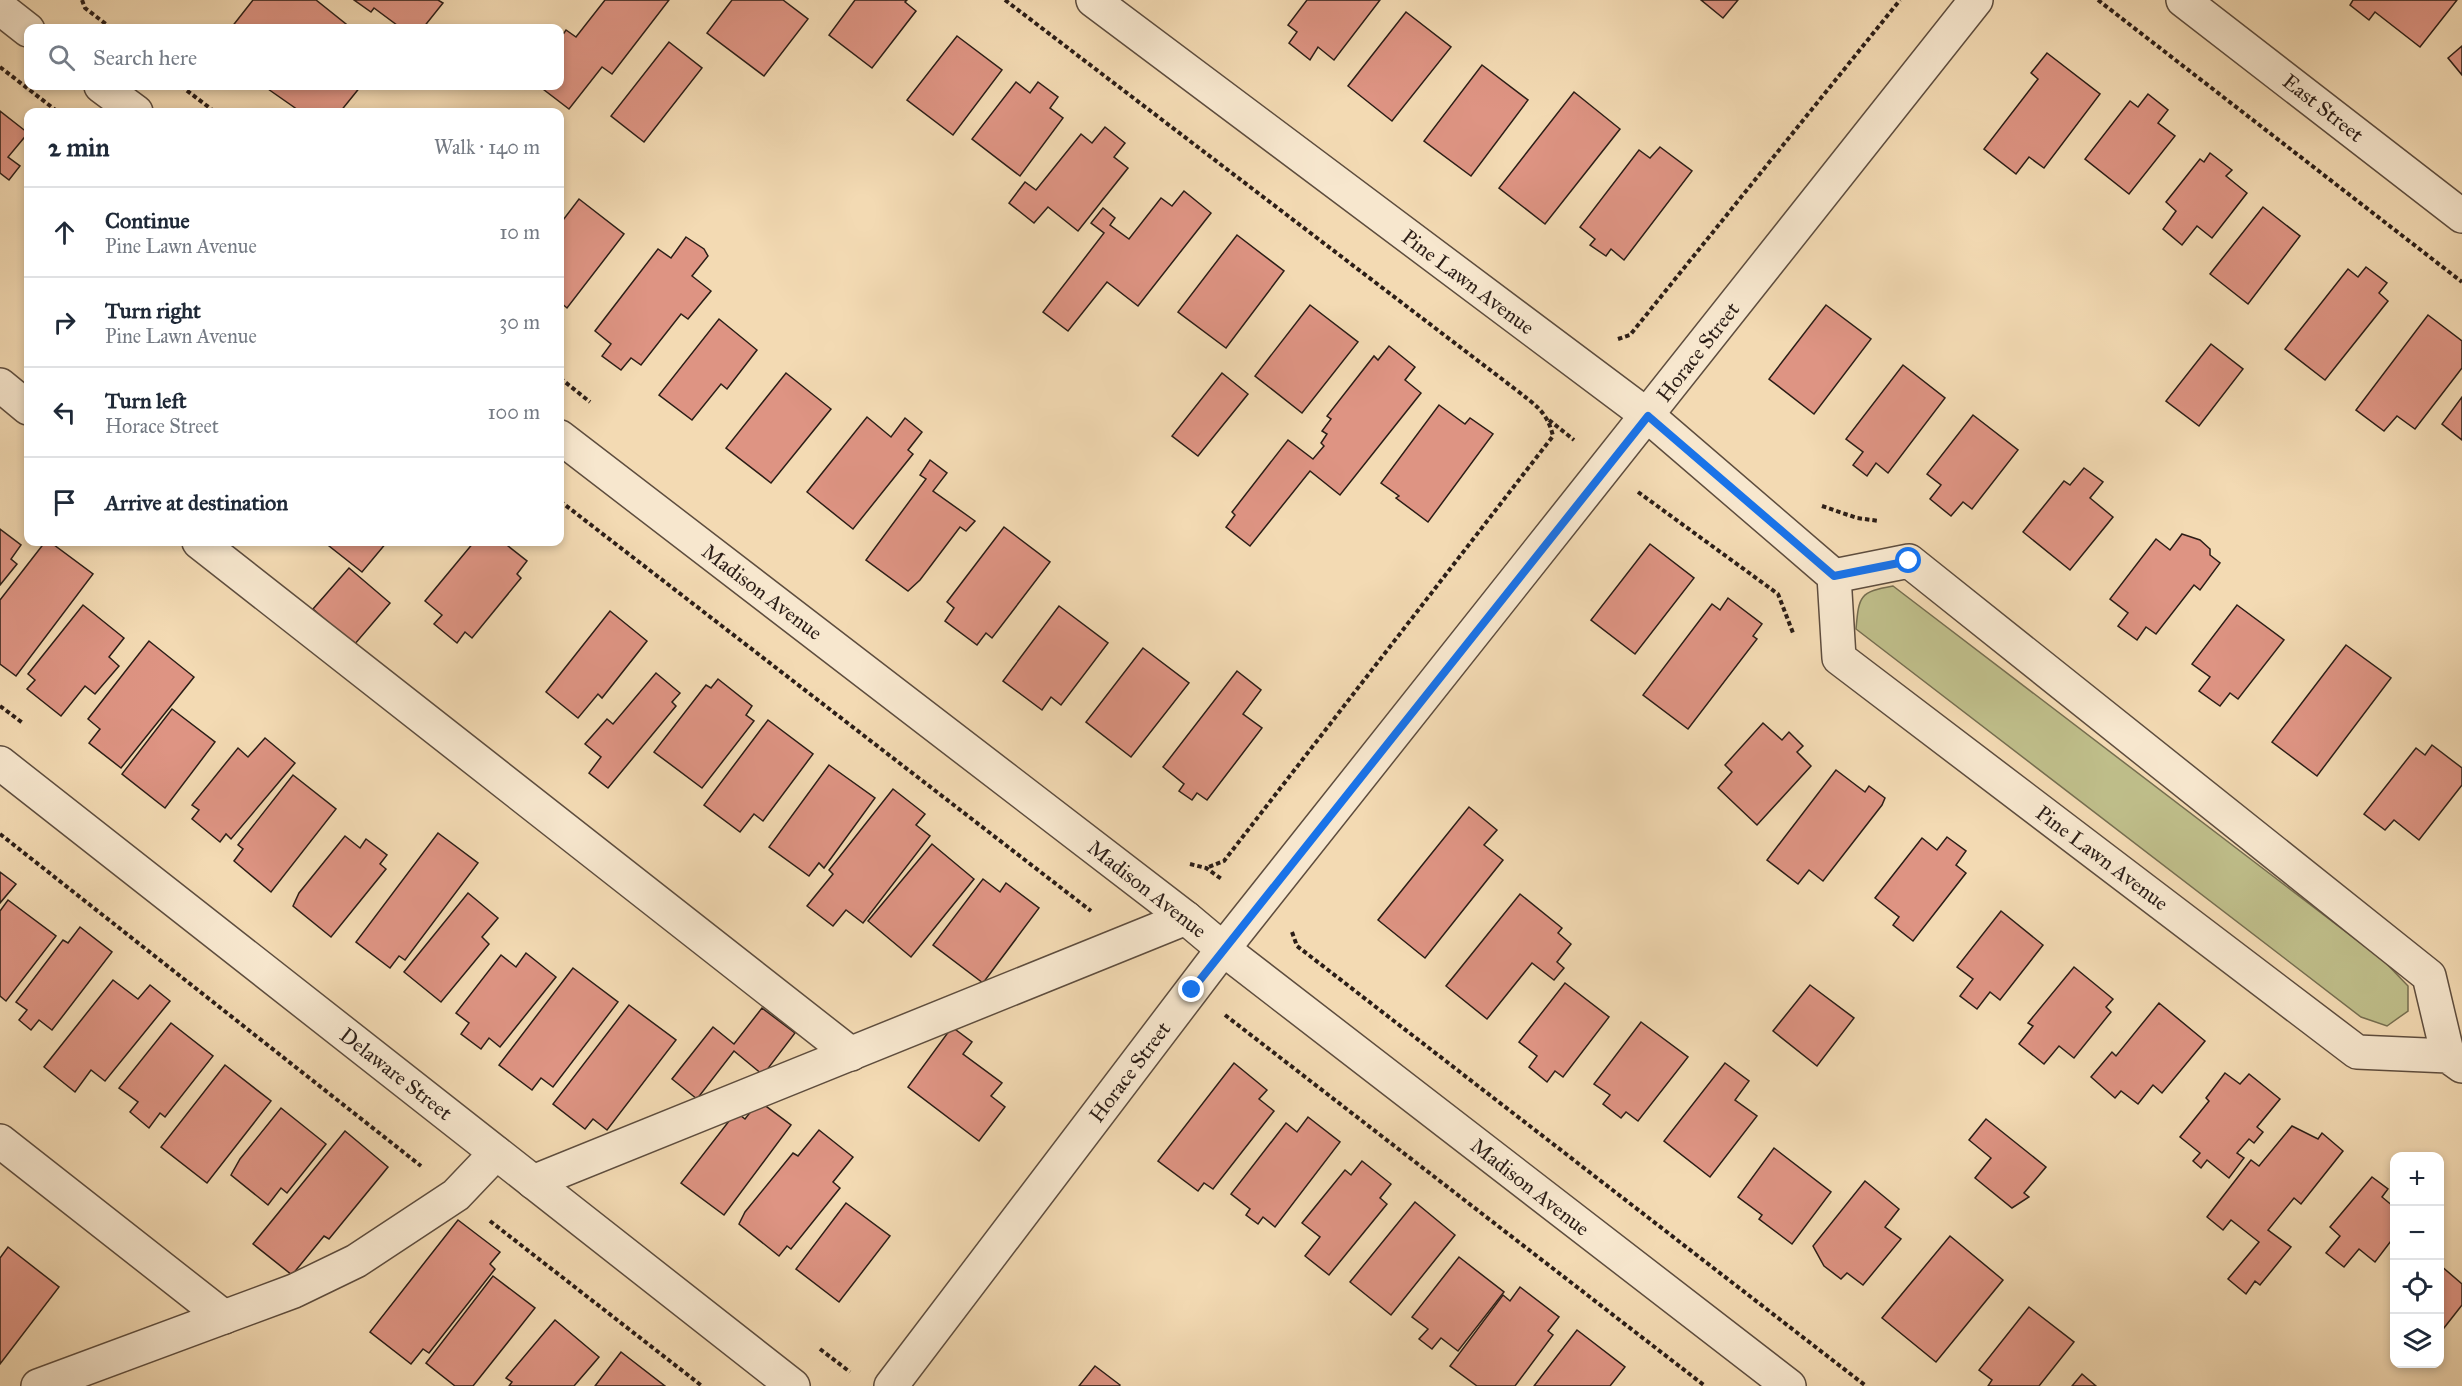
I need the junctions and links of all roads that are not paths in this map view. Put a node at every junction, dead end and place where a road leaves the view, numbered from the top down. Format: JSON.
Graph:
{"nodes":[{"id":1,"x":1093,"y":0,"type":"edge"},
{"id":2,"x":1976,"y":0,"type":"edge"},
{"id":3,"x":2183,"y":0,"type":"edge"},
{"id":4,"x":0,"y":8,"type":"edge"},
{"id":5,"x":24,"y":27,"type":"edge"},
{"id":6,"x":106,"y":90,"type":"edge"},
{"id":7,"x":131,"y":108,"type":"edge"},
{"id":8,"x":2462,"y":216,"type":"edge"},
{"id":9,"x":0,"y":385,"type":"edge"},
{"id":10,"x":24,"y":405,"type":"edge"},
{"id":11,"x":1648,"y":416,"type":"junction"},
{"id":12,"x":564,"y":440,"type":"edge"},
{"id":13,"x":204,"y":546,"type":"edge"},
{"id":14,"x":1834,"y":576,"type":"junction"},
{"id":15,"x":0,"y":763,"type":"edge"},
{"id":16,"x":1186,"y":918,"type":"junction"},
{"id":17,"x":1223,"y":950,"type":"junction"},
{"id":18,"x":851,"y":1054,"type":"junction"},
{"id":19,"x":2455,"y":1061,"type":"edge"},
{"id":20,"x":0,"y":1141,"type":"edge"},
{"id":21,"x":496,"y":1153,"type":"junction"},
{"id":22,"x":533,"y":1182,"type":"junction"},
{"id":23,"x":224,"y":1317,"type":"junction"},
{"id":24,"x":38,"y":1386,"type":"edge"},
{"id":25,"x":793,"y":1386,"type":"edge"},
{"id":26,"x":891,"y":1386,"type":"edge"},
{"id":27,"x":1789,"y":1386,"type":"edge"}],
"edges":[{"from":1,"to":11,"type":"street","name":"Pine Lawn Avenue"},
{"from":2,"to":11,"type":"street","name":"Horace Street"},
{"from":3,"to":8,"type":"street","name":"East Street"},
{"from":4,"to":5,"type":"street"},
{"from":6,"to":7,"type":"street"},
{"from":9,"to":10,"type":"street"},
{"from":11,"to":14,"type":"street","name":"Pine Lawn Avenue"},
{"from":11,"to":17,"type":"street","name":"Horace Street"},
{"from":12,"to":16,"type":"street","name":"Madison Avenue"},
{"from":13,"to":18,"type":"street"},
{"from":14,"to":19,"type":"street","name":"Pine Lawn Avenue"},
{"from":14,"to":19,"type":"street","name":"Pine Lawn Avenue"},
{"from":15,"to":21,"type":"street","name":"Delaware Street"},
{"from":16,"to":17,"type":"street","name":"Madison Avenue"},
{"from":16,"to":18,"type":"street"},
{"from":17,"to":26,"type":"street","name":"Horace Street"},
{"from":17,"to":27,"type":"street","name":"Madison Avenue"},
{"from":18,"to":22,"type":"street"},
{"from":20,"to":23,"type":"street"},
{"from":21,"to":22,"type":"street","name":"Delaware Street"},
{"from":21,"to":23,"type":"street"},
{"from":22,"to":25,"type":"street","name":"Delaware Street"},
{"from":23,"to":24,"type":"street"}]}
